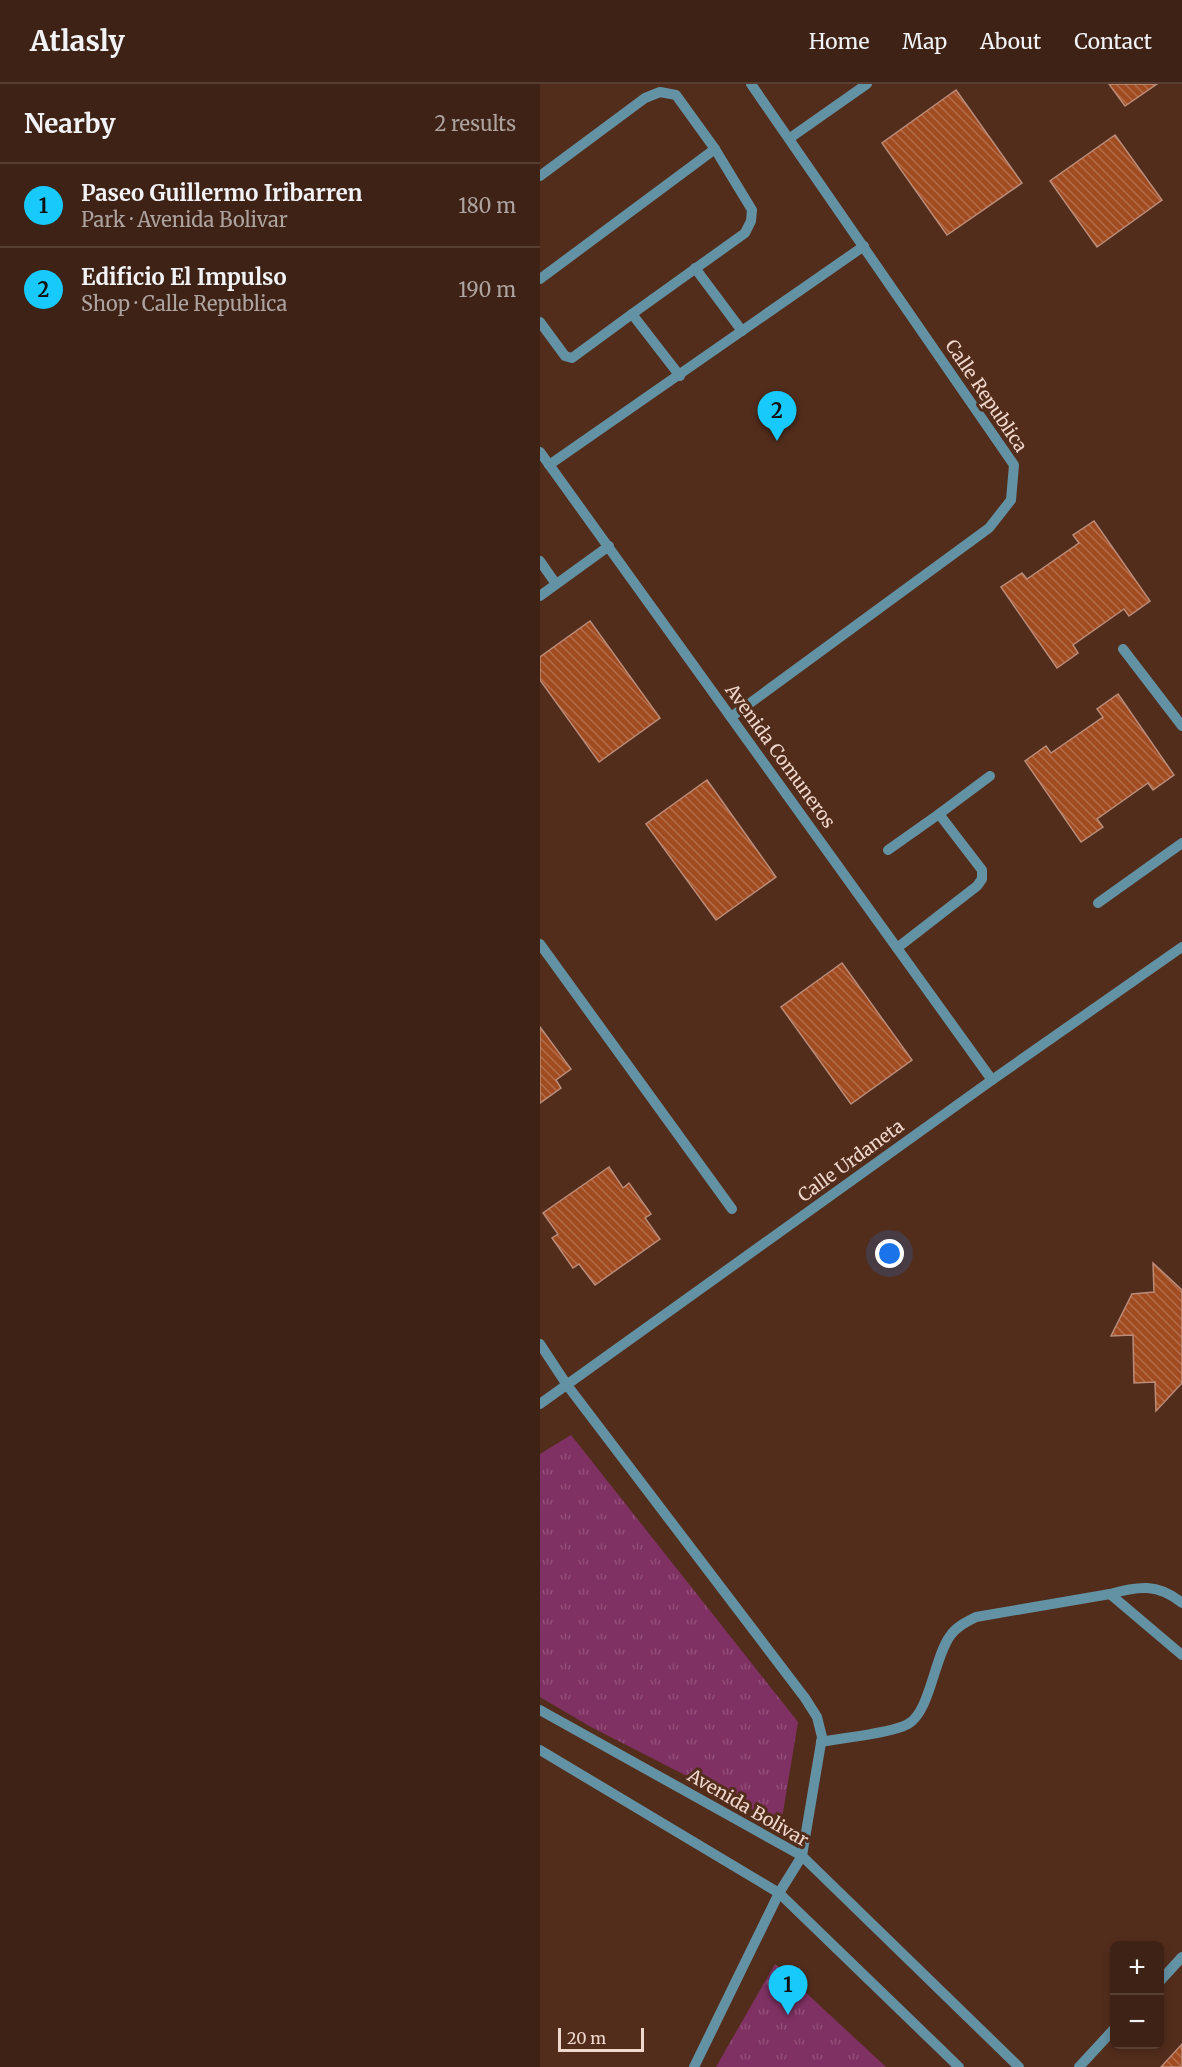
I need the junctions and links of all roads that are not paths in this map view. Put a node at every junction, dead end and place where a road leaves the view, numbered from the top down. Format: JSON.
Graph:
{"nodes":[{"id":1,"x":751,"y":84,"type":"edge"},
{"id":2,"x":867,"y":84,"type":"edge"},
{"id":3,"x":790,"y":138,"type":"junction"},
{"id":4,"x":715,"y":149,"type":"junction"},
{"id":5,"x":540,"y":176,"type":"edge"},
{"id":6,"x":864,"y":246,"type":"junction"},
{"id":7,"x":695,"y":268,"type":"junction"},
{"id":8,"x":540,"y":279,"type":"edge"},
{"id":9,"x":632,"y":314,"type":"junction"},
{"id":10,"x":540,"y":322,"type":"edge"},
{"id":11,"x":742,"y":331,"type":"junction"},
{"id":12,"x":680,"y":376,"type":"junction"},
{"id":13,"x":540,"y":452,"type":"edge"},
{"id":14,"x":549,"y":465,"type":"junction"},
{"id":15,"x":609,"y":546,"type":"junction"},
{"id":16,"x":540,"y":561,"type":"edge"},
{"id":17,"x":556,"y":584,"type":"junction"},
{"id":18,"x":540,"y":596,"type":"edge"},
{"id":19,"x":1123,"y":649,"type":"dead end"},
{"id":20,"x":731,"y":717,"type":"junction"},
{"id":21,"x":1182,"y":726,"type":"edge"},
{"id":22,"x":990,"y":776,"type":"dead end"},
{"id":23,"x":939,"y":814,"type":"junction"},
{"id":24,"x":1182,"y":843,"type":"edge"},
{"id":25,"x":888,"y":850,"type":"dead end"},
{"id":26,"x":1098,"y":903,"type":"dead end"},
{"id":27,"x":540,"y":944,"type":"edge"},
{"id":28,"x":1182,"y":947,"type":"edge"},
{"id":29,"x":897,"y":948,"type":"junction"},
{"id":30,"x":992,"y":1080,"type":"junction"},
{"id":31,"x":732,"y":1209,"type":"dead end"},
{"id":32,"x":540,"y":1344,"type":"edge"},
{"id":33,"x":567,"y":1385,"type":"junction"},
{"id":34,"x":540,"y":1404,"type":"edge"},
{"id":35,"x":1110,"y":1594,"type":"junction"},
{"id":36,"x":1182,"y":1603,"type":"edge"},
{"id":37,"x":1182,"y":1655,"type":"edge"},
{"id":38,"x":540,"y":1710,"type":"edge"},
{"id":39,"x":821,"y":1742,"type":"junction"},
{"id":40,"x":540,"y":1750,"type":"edge"},
{"id":41,"x":802,"y":1856,"type":"junction"},
{"id":42,"x":779,"y":1893,"type":"junction"},
{"id":43,"x":1182,"y":1957,"type":"edge"},
{"id":44,"x":1164,"y":1977,"type":"edge"},
{"id":45,"x":1110,"y":2033,"type":"edge"},
{"id":46,"x":694,"y":2067,"type":"edge"},
{"id":47,"x":959,"y":2067,"type":"edge"},
{"id":48,"x":1019,"y":2067,"type":"edge"},
{"id":49,"x":1078,"y":2067,"type":"edge"}],
"edges":[{"from":1,"to":3,"type":"street","name":"Calle Republica"},
{"from":2,"to":3,"type":"street"},
{"from":3,"to":6,"type":"street","name":"Calle Republica"},
{"from":4,"to":5,"type":"street"},
{"from":4,"to":7,"type":"street"},
{"from":4,"to":8,"type":"street"},
{"from":6,"to":11,"type":"street"},
{"from":6,"to":20,"type":"street","name":"Calle Republica"},
{"from":7,"to":9,"type":"street"},
{"from":7,"to":11,"type":"street"},
{"from":9,"to":10,"type":"street"},
{"from":9,"to":12,"type":"street"},
{"from":11,"to":12,"type":"street"},
{"from":12,"to":14,"type":"street"},
{"from":13,"to":14,"type":"street","name":"Avenida Comuneros"},
{"from":14,"to":15,"type":"street","name":"Avenida Comuneros"},
{"from":15,"to":17,"type":"street"},
{"from":15,"to":20,"type":"street","name":"Avenida Comuneros"},
{"from":16,"to":17,"type":"street"},
{"from":17,"to":18,"type":"street"},
{"from":19,"to":21,"type":"street"},
{"from":20,"to":29,"type":"street","name":"Avenida Comuneros"},
{"from":22,"to":23,"type":"street"},
{"from":23,"to":25,"type":"street"},
{"from":23,"to":29,"type":"street"},
{"from":24,"to":26,"type":"street"},
{"from":27,"to":31,"type":"street"},
{"from":28,"to":30,"type":"street","name":"Calle Urdaneta"},
{"from":29,"to":30,"type":"street","name":"Avenida Comuneros"},
{"from":30,"to":33,"type":"street","name":"Calle Urdaneta"},
{"from":32,"to":33,"type":"street"},
{"from":33,"to":34,"type":"street","name":"Calle Urdaneta"},
{"from":33,"to":39,"type":"street"},
{"from":35,"to":36,"type":"street"},
{"from":35,"to":37,"type":"street"},
{"from":35,"to":39,"type":"street"},
{"from":38,"to":41,"type":"street","name":"Avenida Bolivar"},
{"from":39,"to":41,"type":"street"},
{"from":40,"to":42,"type":"street"},
{"from":41,"to":42,"type":"street"},
{"from":41,"to":48,"type":"street","name":"Avenida Bolivar"},
{"from":42,"to":46,"type":"street"},
{"from":42,"to":47,"type":"street"},
{"from":43,"to":44,"type":"street"},
{"from":45,"to":49,"type":"street"}]}
